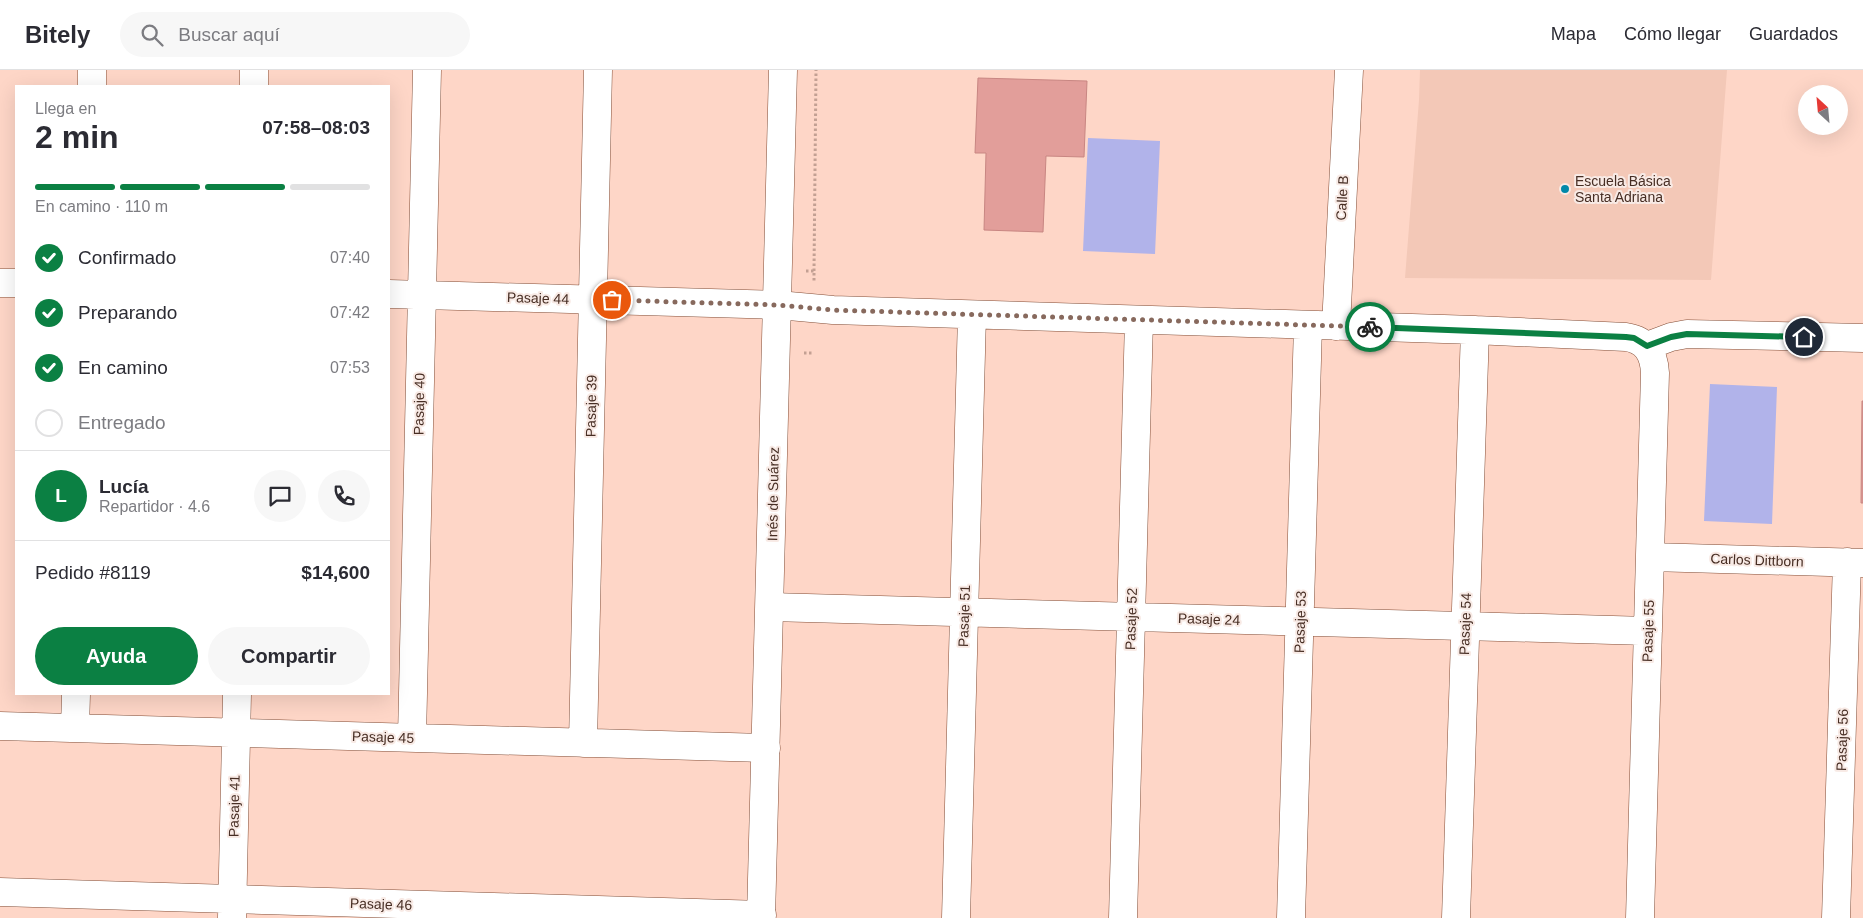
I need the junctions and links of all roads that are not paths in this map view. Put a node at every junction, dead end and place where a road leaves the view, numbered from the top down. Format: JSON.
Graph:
{"nodes":[{"id":1,"x":92,"y":70,"type":"edge"},
{"id":2,"x":254,"y":70,"type":"edge"},
{"id":3,"x":427,"y":70,"type":"edge"},
{"id":4,"x":598,"y":70,"type":"edge"},
{"id":5,"x":784,"y":70,"type":"edge"},
{"id":6,"x":1348,"y":70,"type":"edge"},
{"id":7,"x":92,"y":85,"type":"edge"},
{"id":8,"x":254,"y":85,"type":"edge"},
{"id":9,"x":0,"y":282,"type":"edge"},
{"id":10,"x":15,"y":283,"type":"edge"},
{"id":11,"x":390,"y":294,"type":"edge"},
{"id":12,"x":422,"y":295,"type":"junction"},
{"id":13,"x":593,"y":300,"type":"junction"},
{"id":14,"x":778,"y":305,"type":"junction"},
{"id":15,"x":972,"y":315,"type":"junction"},
{"id":16,"x":1139,"y":320,"type":"junction"},
{"id":17,"x":1308,"y":325,"type":"junction"},
{"id":18,"x":1336,"y":326,"type":"junction"},
{"id":19,"x":1475,"y":330,"type":"junction"},
{"id":20,"x":1863,"y":338,"type":"edge"},
{"id":21,"x":1647,"y":346,"type":"junction"},
{"id":22,"x":1651,"y":557,"type":"junction"},
{"id":23,"x":1855,"y":563,"type":"edge"},
{"id":24,"x":770,"y":606,"type":"junction"},
{"id":25,"x":964,"y":612,"type":"junction"},
{"id":26,"x":1131,"y":616,"type":"junction"},
{"id":27,"x":1300,"y":621,"type":"junction"},
{"id":28,"x":1465,"y":626,"type":"junction"},
{"id":29,"x":1648,"y":631,"type":"junction"},
{"id":30,"x":76,"y":695,"type":"edge"},
{"id":31,"x":237,"y":695,"type":"edge"},
{"id":32,"x":0,"y":726,"type":"edge"},
{"id":33,"x":75,"y":728,"type":"junction"},
{"id":34,"x":236,"y":733,"type":"junction"},
{"id":35,"x":412,"y":738,"type":"junction"},
{"id":36,"x":583,"y":743,"type":"junction"},
{"id":37,"x":766,"y":748,"type":"junction"},
{"id":38,"x":0,"y":892,"type":"edge"},
{"id":39,"x":232,"y":909,"type":"edge"},
{"id":40,"x":762,"y":917,"type":"edge"},
{"id":41,"x":956,"y":918,"type":"edge"},
{"id":42,"x":1123,"y":918,"type":"edge"},
{"id":43,"x":1291,"y":918,"type":"edge"},
{"id":44,"x":1456,"y":918,"type":"edge"},
{"id":45,"x":1640,"y":918,"type":"edge"},
{"id":46,"x":1836,"y":918,"type":"edge"}],
"edges":[{"from":1,"to":7,"type":"street"},
{"from":2,"to":8,"type":"street"},
{"from":3,"to":12,"type":"street","name":"Pasaje 40"},
{"from":4,"to":13,"type":"street","name":"Pasaje 39"},
{"from":5,"to":14,"type":"street","name":"Inés de Suárez"},
{"from":6,"to":18,"type":"street","name":"Calle B"},
{"from":9,"to":10,"type":"street"},
{"from":11,"to":12,"type":"street","name":"Pasaje 44"},
{"from":12,"to":13,"type":"street","name":"Pasaje 44"},
{"from":12,"to":35,"type":"street","name":"Pasaje 40"},
{"from":13,"to":14,"type":"street","name":"Pasaje 44"},
{"from":13,"to":36,"type":"street","name":"Pasaje 39"},
{"from":14,"to":15,"type":"street"},
{"from":14,"to":24,"type":"street","name":"Inés de Suárez"},
{"from":15,"to":16,"type":"street"},
{"from":15,"to":25,"type":"street","name":"Pasaje 51"},
{"from":16,"to":17,"type":"street"},
{"from":16,"to":26,"type":"street","name":"Pasaje 52"},
{"from":17,"to":18,"type":"street"},
{"from":17,"to":27,"type":"street","name":"Pasaje 53"},
{"from":18,"to":19,"type":"street"},
{"from":19,"to":21,"type":"street"},
{"from":19,"to":28,"type":"street","name":"Pasaje 54"},
{"from":20,"to":21,"type":"street"},
{"from":21,"to":22,"type":"street","name":"Pasaje 55"},
{"from":22,"to":23,"type":"street","name":"Carlos Dittborn"},
{"from":22,"to":29,"type":"street","name":"Pasaje 55"},
{"from":23,"to":46,"type":"street","name":"Pasaje 56"},
{"from":24,"to":25,"type":"street","name":"Pasaje 24"},
{"from":24,"to":37,"type":"street","name":"Inés de Suárez"},
{"from":25,"to":26,"type":"street","name":"Pasaje 24"},
{"from":25,"to":41,"type":"street","name":"Pasaje 51"},
{"from":26,"to":27,"type":"street","name":"Pasaje 24"},
{"from":26,"to":42,"type":"street","name":"Pasaje 52"},
{"from":27,"to":28,"type":"street","name":"Pasaje 24"},
{"from":27,"to":43,"type":"street","name":"Pasaje 53"},
{"from":28,"to":29,"type":"street","name":"Pasaje 24"},
{"from":28,"to":44,"type":"street","name":"Pasaje 54"},
{"from":29,"to":45,"type":"street","name":"Pasaje 55"},
{"from":30,"to":33,"type":"street"},
{"from":31,"to":34,"type":"street","name":"Pasaje 41"},
{"from":32,"to":33,"type":"street","name":"Pasaje 45"},
{"from":33,"to":34,"type":"street","name":"Pasaje 45"},
{"from":34,"to":35,"type":"street","name":"Pasaje 45"},
{"from":34,"to":39,"type":"street","name":"Pasaje 41"},
{"from":35,"to":36,"type":"street","name":"Pasaje 45"},
{"from":36,"to":37,"type":"street","name":"Pasaje 45"},
{"from":37,"to":40,"type":"street","name":"Inés de Suárez"},
{"from":38,"to":39,"type":"street","name":"Pasaje 46"},
{"from":39,"to":40,"type":"street","name":"Pasaje 46"}]}
